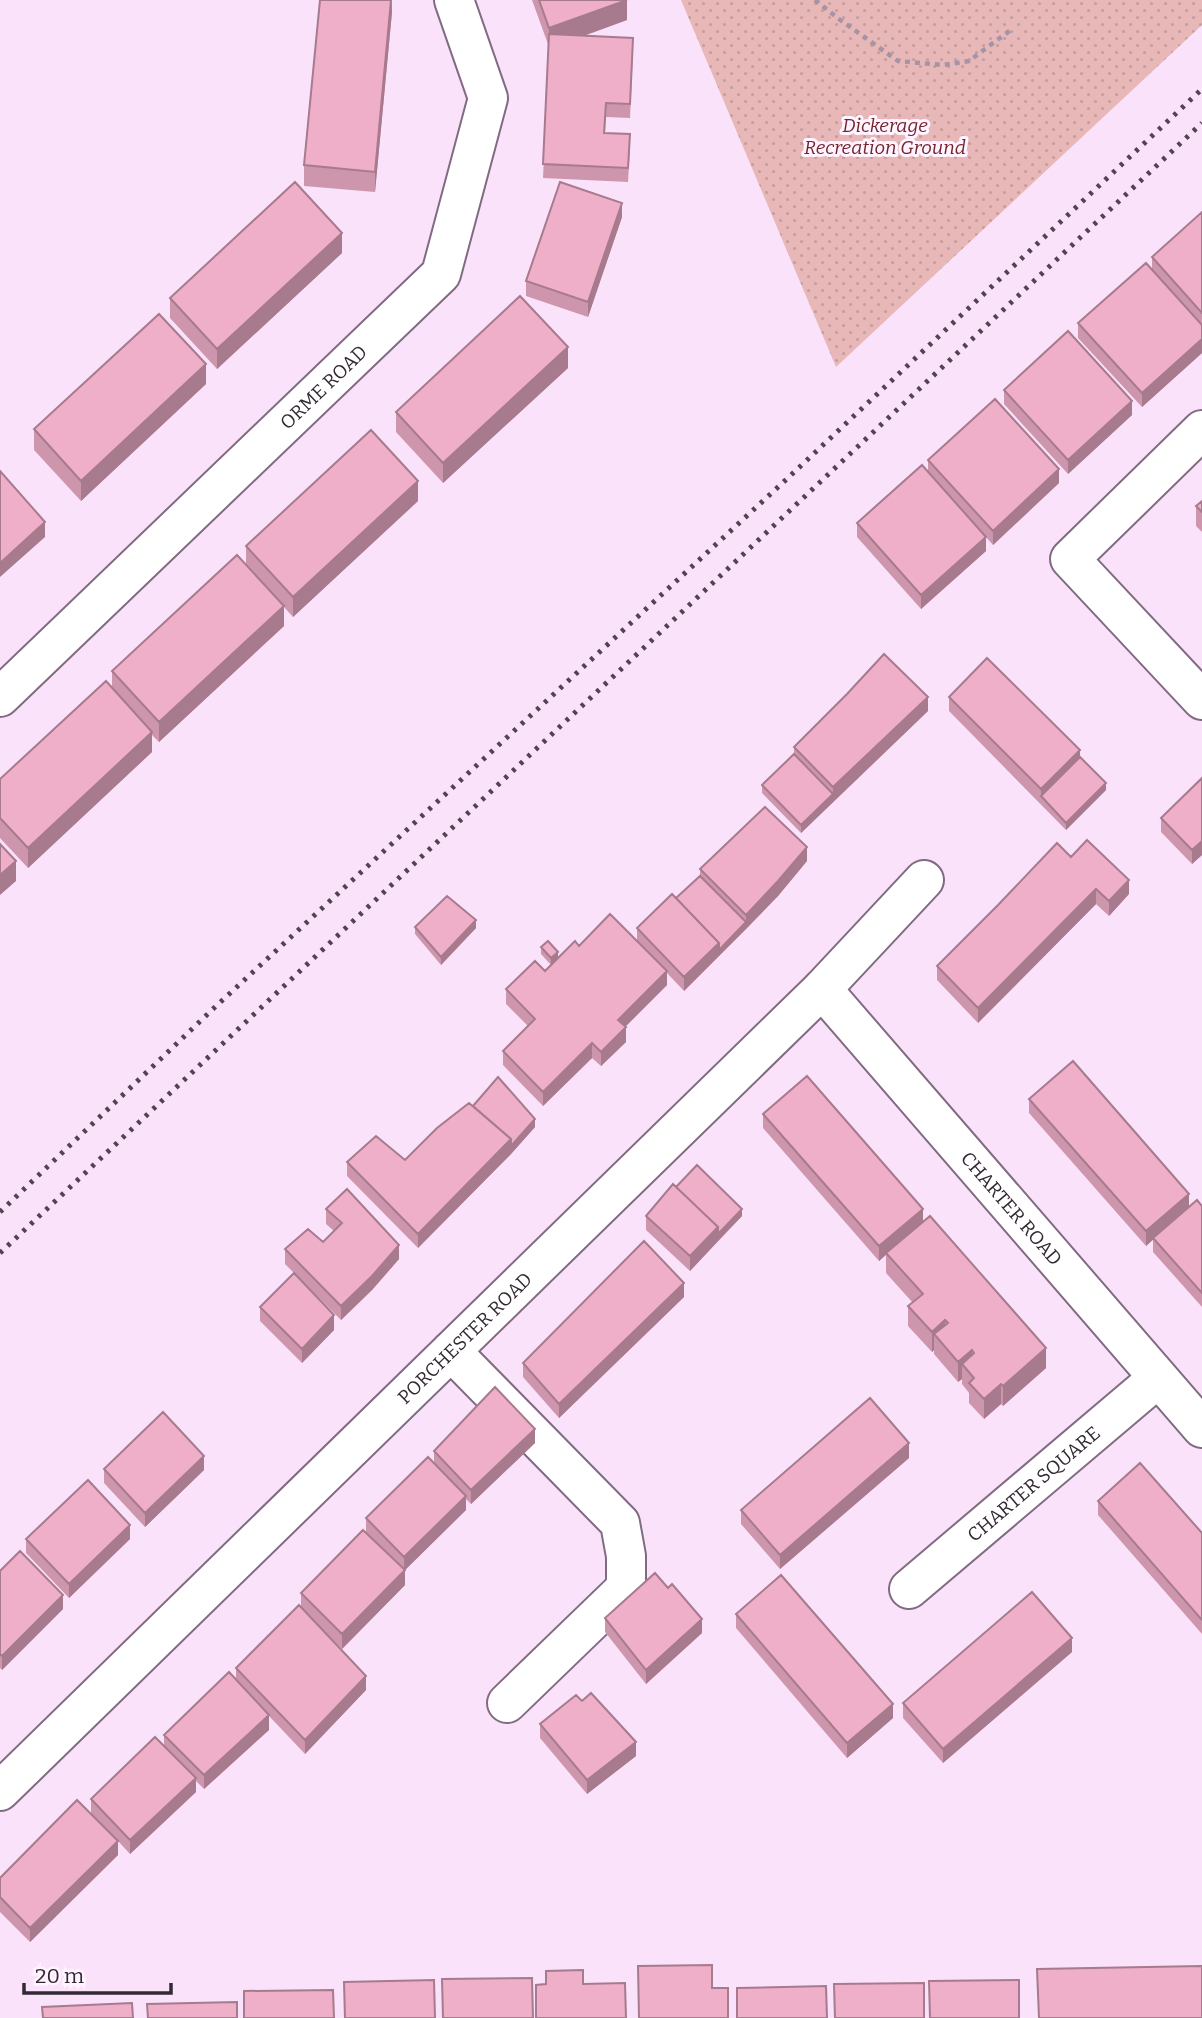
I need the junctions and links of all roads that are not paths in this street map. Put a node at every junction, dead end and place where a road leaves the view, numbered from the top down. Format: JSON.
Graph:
{"nodes":[{"id":1,"x":454,"y":0,"type":"edge"},
{"id":2,"x":1202,"y":430,"type":"edge"},
{"id":3,"x":0,"y":697,"type":"edge"},
{"id":4,"x":1202,"y":700,"type":"edge"},
{"id":5,"x":925,"y":880,"type":"dead end"},
{"id":6,"x":822,"y":989,"type":"junction"},
{"id":7,"x":451,"y":1350,"type":"junction"},
{"id":8,"x":1158,"y":1378,"type":"junction"},
{"id":9,"x":1202,"y":1428,"type":"edge"},
{"id":10,"x":909,"y":1589,"type":"dead end"},
{"id":11,"x":507,"y":1703,"type":"dead end"},
{"id":12,"x":0,"y":1791,"type":"edge"}],
"edges":[{"from":1,"to":3,"type":"street","name":"ORME ROAD"},
{"from":2,"to":4,"type":"street"},
{"from":5,"to":6,"type":"street","name":"PORCHESTER ROAD"},
{"from":6,"to":7,"type":"street","name":"PORCHESTER ROAD"},
{"from":6,"to":8,"type":"street","name":"CHARTER ROAD"},
{"from":7,"to":11,"type":"street"},
{"from":7,"to":12,"type":"street","name":"PORCHESTER ROAD"},
{"from":8,"to":9,"type":"street","name":"CHARTER ROAD"},
{"from":8,"to":10,"type":"street","name":"CHARTER SQUARE"}]}
